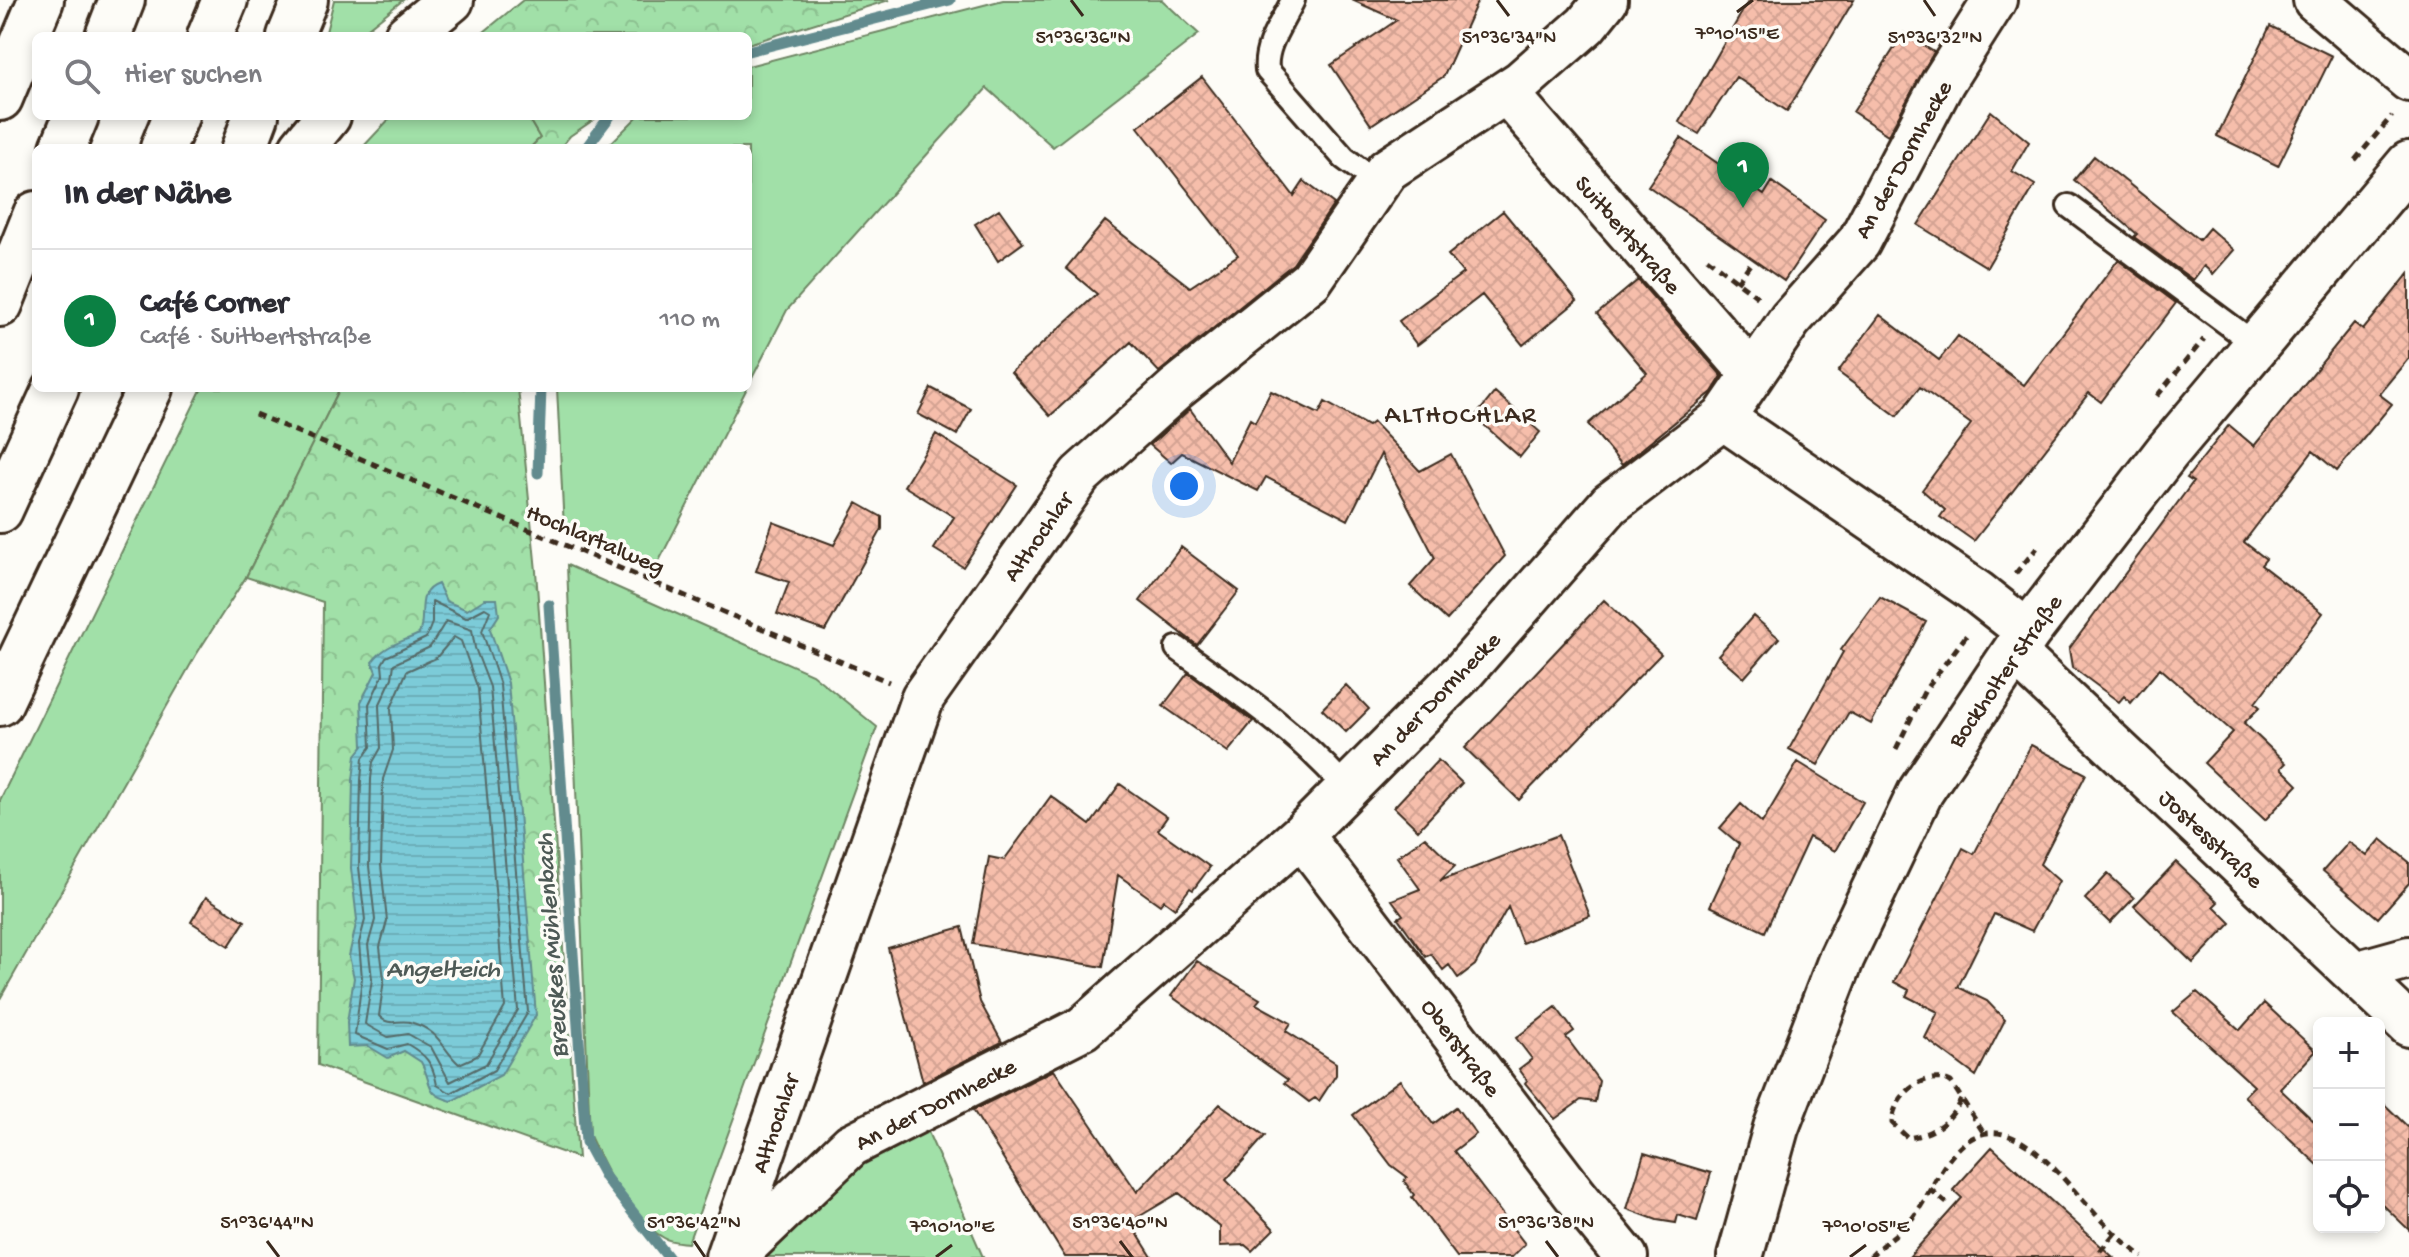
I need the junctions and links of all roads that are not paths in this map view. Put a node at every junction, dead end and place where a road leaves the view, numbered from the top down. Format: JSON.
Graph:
{"nodes":[{"id":1,"x":41,"y":0,"type":"edge"},
{"id":2,"x":122,"y":0,"type":"edge"},
{"id":3,"x":225,"y":0,"type":"edge"},
{"id":4,"x":305,"y":0,"type":"edge"},
{"id":5,"x":451,"y":0,"type":"edge"},
{"id":6,"x":1293,"y":0,"type":"edge"},
{"id":7,"x":1606,"y":0,"type":"edge"},
{"id":8,"x":1995,"y":0,"type":"edge"},
{"id":9,"x":2315,"y":0,"type":"edge"},
{"id":10,"x":110,"y":32,"type":"edge"},
{"id":11,"x":212,"y":32,"type":"edge"},
{"id":12,"x":292,"y":32,"type":"edge"},
{"id":13,"x":412,"y":32,"type":"edge"},
{"id":14,"x":2409,"y":80,"type":"edge"},
{"id":15,"x":1507,"y":93,"type":"junction"},
{"id":16,"x":0,"y":98,"type":"edge"},
{"id":17,"x":74,"y":120,"type":"edge"},
{"id":18,"x":174,"y":120,"type":"edge"},
{"id":19,"x":254,"y":120,"type":"edge"},
{"id":20,"x":325,"y":120,"type":"edge"},
{"id":21,"x":65,"y":144,"type":"edge"},
{"id":22,"x":165,"y":144,"type":"edge"},
{"id":23,"x":246,"y":144,"type":"edge"},
{"id":24,"x":305,"y":144,"type":"edge"},
{"id":25,"x":2409,"y":164,"type":"edge"},
{"id":26,"x":1378,"y":183,"type":"junction"},
{"id":27,"x":2069,"y":206,"type":"dead end"},
{"id":28,"x":32,"y":224,"type":"edge"},
{"id":29,"x":0,"y":304,"type":"edge"},
{"id":30,"x":2255,"y":344,"type":"junction"},
{"id":31,"x":1752,"y":374,"type":"junction"},
{"id":32,"x":54,"y":392,"type":"edge"},
{"id":33,"x":149,"y":397,"type":"edge"},
{"id":34,"x":1723,"y":418,"type":"junction"},
{"id":35,"x":0,"y":510,"type":"edge"},
{"id":36,"x":2021,"y":642,"type":"junction"},
{"id":37,"x":1177,"y":648,"type":"dead end"},
{"id":38,"x":0,"y":703,"type":"edge"},
{"id":39,"x":1347,"y":789,"type":"junction"},
{"id":40,"x":1301,"y":835,"type":"junction"},
{"id":41,"x":2409,"y":958,"type":"edge"},
{"id":42,"x":2355,"y":973,"type":"junction"},
{"id":43,"x":2409,"y":1025,"type":"edge"},
{"id":44,"x":727,"y":1257,"type":"edge"},
{"id":45,"x":734,"y":1257,"type":"edge"},
{"id":46,"x":1626,"y":1257,"type":"edge"},
{"id":47,"x":1740,"y":1257,"type":"edge"}],
"edges":[{"from":1,"to":16,"type":"main road"},
{"from":2,"to":10,"type":"main road"},
{"from":3,"to":11,"type":"main road"},
{"from":4,"to":12,"type":"main road"},
{"from":5,"to":13,"type":"main road"},
{"from":6,"to":26,"type":"lane"},
{"from":7,"to":15,"type":"street","name":"Althochlar"},
{"from":8,"to":31,"type":"street","name":"An der Dornhecke"},
{"from":9,"to":14,"type":"street"},
{"from":15,"to":26,"type":"street","name":"Althochlar"},
{"from":15,"to":31,"type":"street","name":"Suitbertstraße"},
{"from":17,"to":21,"type":"main road"},
{"from":18,"to":22,"type":"main road"},
{"from":19,"to":23,"type":"main road"},
{"from":20,"to":24,"type":"main road"},
{"from":25,"to":30,"type":"main road","name":"Bockholter Straße"},
{"from":26,"to":44,"type":"street","name":"Althochlar"},
{"from":27,"to":30,"type":"lane"},
{"from":28,"to":29,"type":"main road"},
{"from":30,"to":36,"type":"main road","name":"Bockholter Straße"},
{"from":31,"to":34,"type":"street","name":"An der Dornhecke"},
{"from":32,"to":35,"type":"main road"},
{"from":33,"to":38,"type":"main road"},
{"from":34,"to":36,"type":"street"},
{"from":34,"to":39,"type":"street","name":"An der Dornhecke"},
{"from":36,"to":42,"type":"street","name":"Jostesstraße"},
{"from":36,"to":47,"type":"main road","name":"Bockholter Straße"},
{"from":37,"to":39,"type":"lane"},
{"from":39,"to":40,"type":"street","name":"An der Dornhecke"},
{"from":40,"to":45,"type":"street","name":"An der Dornhecke"},
{"from":40,"to":46,"type":"street","name":"Oberstraße"},
{"from":41,"to":42,"type":"street"},
{"from":42,"to":43,"type":"street","name":"Jostesstraße"}]}
